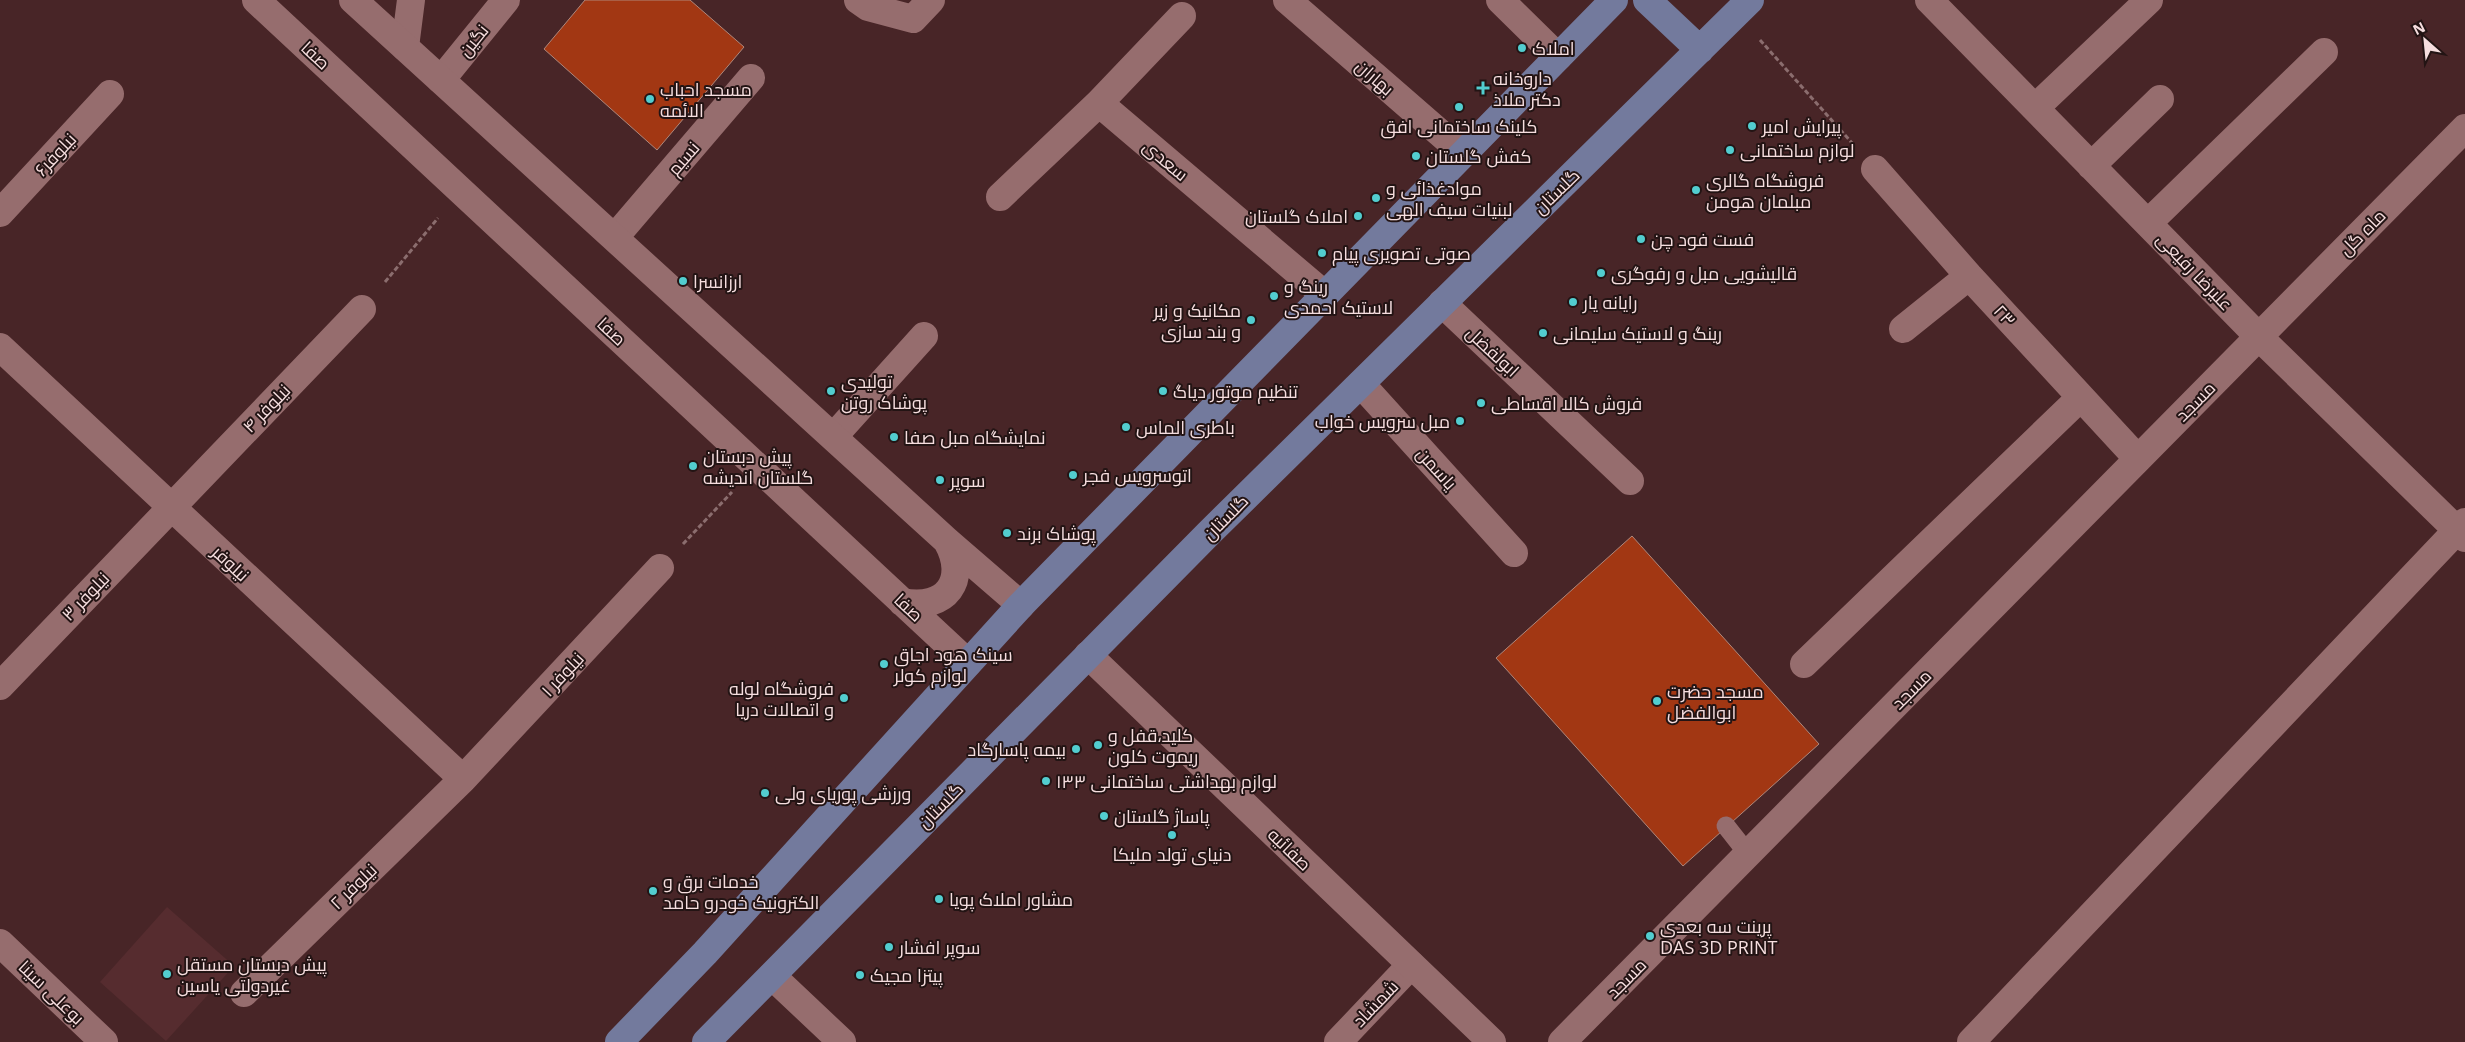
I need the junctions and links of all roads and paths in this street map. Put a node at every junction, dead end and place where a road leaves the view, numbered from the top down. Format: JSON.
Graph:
{"nodes":[{"id":1,"x":256,"y":0,"type":"edge"},
{"id":2,"x":353,"y":0,"type":"edge"},
{"id":3,"x":410,"y":0,"type":"edge"},
{"id":4,"x":506,"y":0,"type":"edge"},
{"id":5,"x":858,"y":0,"type":"edge"},
{"id":6,"x":931,"y":0,"type":"edge"},
{"id":7,"x":1287,"y":0,"type":"edge"},
{"id":8,"x":1500,"y":0,"type":"edge"},
{"id":9,"x":1614,"y":0,"type":"edge"},
{"id":10,"x":1647,"y":0,"type":"edge"},
{"id":11,"x":1929,"y":0,"type":"edge"},
{"id":12,"x":2149,"y":0,"type":"edge"},
{"id":13,"x":1744,"y":7,"type":"edge"},
{"id":14,"x":1182,"y":16,"type":"dead end"},
{"id":15,"x":405,"y":47,"type":"junction"},
{"id":16,"x":1700,"y":50,"type":"junction"},
{"id":17,"x":2324,"y":52,"type":"dead end"},
{"id":18,"x":1558,"y":56,"type":"junction"},
{"id":19,"x":751,"y":78,"type":"dead end"},
{"id":20,"x":441,"y":80,"type":"junction"},
{"id":21,"x":110,"y":94,"type":"dead end"},
{"id":22,"x":2160,"y":99,"type":"dead end"},
{"id":23,"x":1099,"y":103,"type":"junction"},
{"id":24,"x":2035,"y":108,"type":"junction"},
{"id":25,"x":2465,"y":128,"type":"edge"},
{"id":26,"x":1463,"y":153,"type":"junction"},
{"id":27,"x":2091,"y":166,"type":"junction"},
{"id":28,"x":1874,"y":169,"type":"joint"},
{"id":29,"x":461,"y":191,"type":"junction"},
{"id":30,"x":1000,"y":197,"type":"dead end"},
{"id":31,"x":0,"y":213,"type":"edge"},
{"id":32,"x":2148,"y":223,"type":"junction"},
{"id":33,"x":615,"y":237,"type":"junction"},
{"id":34,"x":1969,"y":276,"type":"junction"},
{"id":35,"x":1325,"y":295,"type":"junction"},
{"id":36,"x":1442,"y":303,"type":"junction"},
{"id":37,"x":362,"y":309,"type":"joint"},
{"id":38,"x":1903,"y":329,"type":"dead end"},
{"id":39,"x":924,"y":336,"type":"dead end"},
{"id":40,"x":2259,"y":337,"type":"junction"},
{"id":41,"x":0,"y":346,"type":"edge"},
{"id":42,"x":1361,"y":384,"type":"junction"},
{"id":43,"x":2080,"y":398,"type":"junction"},
{"id":44,"x":834,"y":436,"type":"junction"},
{"id":45,"x":2138,"y":459,"type":"junction"},
{"id":46,"x":756,"y":466,"type":"junction"},
{"id":47,"x":1630,"y":481,"type":"dead end"},
{"id":48,"x":171,"y":506,"type":"junction"},
{"id":49,"x":2462,"y":530,"type":"edge"},
{"id":50,"x":948,"y":541,"type":"junction"},
{"id":51,"x":1514,"y":553,"type":"dead end"},
{"id":52,"x":660,"y":568,"type":"joint"},
{"id":53,"x":902,"y":602,"type":"junction"},
{"id":54,"x":1021,"y":605,"type":"junction"},
{"id":55,"x":1088,"y":655,"type":"junction"},
{"id":56,"x":968,"y":663,"type":"junction"},
{"id":57,"x":1804,"y":664,"type":"dead end"},
{"id":58,"x":0,"y":686,"type":"edge"},
{"id":59,"x":463,"y":779,"type":"junction"},
{"id":60,"x":1726,"y":826,"type":"dead end"},
{"id":61,"x":1748,"y":854,"type":"junction"},
{"id":62,"x":0,"y":943,"type":"edge"},
{"id":63,"x":1411,"y":965,"type":"junction"},
{"id":64,"x":772,"y":976,"type":"junction"},
{"id":65,"x":244,"y":993,"type":"dead end"},
{"id":66,"x":104,"y":1042,"type":"edge"},
{"id":67,"x":619,"y":1042,"type":"edge"},
{"id":68,"x":706,"y":1042,"type":"edge"},
{"id":69,"x":842,"y":1042,"type":"edge"},
{"id":70,"x":1338,"y":1042,"type":"edge"},
{"id":71,"x":1492,"y":1042,"type":"edge"},
{"id":72,"x":1562,"y":1042,"type":"edge"},
{"id":73,"x":1972,"y":1042,"type":"edge"}],
"edges":[{"from":1,"to":29,"type":"street","name":"صفا"},
{"from":2,"to":15,"type":"street"},
{"from":3,"to":15,"type":"street"},
{"from":4,"to":20,"type":"street","name":"نگین"},
{"from":5,"to":6,"type":"street"},
{"from":7,"to":26,"type":"street","name":"بهاران"},
{"from":8,"to":18,"type":"street"},
{"from":9,"to":18,"type":"main road"},
{"from":10,"to":16,"type":"main road"},
{"from":11,"to":24,"type":"street","name":"علیرضا رفیعی"},
{"from":12,"to":24,"type":"street"},
{"from":13,"to":16,"type":"main road","name":"گلستان"},
{"from":13,"to":28,"type":"path"},
{"from":14,"to":23,"type":"street"},
{"from":15,"to":20,"type":"street"},
{"from":16,"to":36,"type":"main road","name":"گلستان"},
{"from":17,"to":32,"type":"street"},
{"from":18,"to":26,"type":"main road"},
{"from":19,"to":33,"type":"street","name":"نسیم"},
{"from":20,"to":33,"type":"street"},
{"from":21,"to":31,"type":"street","name":"نیلوفر۶"},
{"from":22,"to":27,"type":"street"},
{"from":23,"to":30,"type":"street"},
{"from":23,"to":35,"type":"street","name":"سعدی"},
{"from":24,"to":27,"type":"street","name":"علیرضا رفیعی"},
{"from":25,"to":40,"type":"street","name":"ماه گل"},
{"from":26,"to":35,"type":"main road"},
{"from":27,"to":32,"type":"street","name":"علیرضا رفیعی"},
{"from":28,"to":34,"type":"street","name":"۲۳"},
{"from":29,"to":37,"type":"path"},
{"from":29,"to":46,"type":"street","name":"صفا"},
{"from":32,"to":40,"type":"street","name":"علیرضا رفیعی"},
{"from":33,"to":44,"type":"street"},
{"from":34,"to":38,"type":"street"},
{"from":34,"to":43,"type":"street","name":"۲۳"},
{"from":35,"to":54,"type":"main road"},
{"from":36,"to":42,"type":"main road","name":"گلستان"},
{"from":36,"to":47,"type":"street","name":"ابولفضل"},
{"from":37,"to":48,"type":"street","name":"نیلوفر ۴"},
{"from":39,"to":44,"type":"street"},
{"from":40,"to":45,"type":"street","name":"مسجد"},
{"from":40,"to":49,"type":"street","name":"علیرضا رفیعی"},
{"from":41,"to":48,"type":"street","name":"نیلوفر"},
{"from":42,"to":51,"type":"street","name":"یاسمن"},
{"from":42,"to":55,"type":"main road","name":"گلستان"},
{"from":43,"to":45,"type":"street","name":"۲۳"},
{"from":43,"to":57,"type":"street"},
{"from":44,"to":50,"type":"street"},
{"from":45,"to":61,"type":"street","name":"مسجد"},
{"from":46,"to":52,"type":"path"},
{"from":46,"to":53,"type":"street","name":"صفا"},
{"from":48,"to":58,"type":"street","name":"نیلوفر ۳"},
{"from":48,"to":59,"type":"street","name":"نیلوفر"},
{"from":49,"to":73,"type":"street"},
{"from":50,"to":53,"type":"street"},
{"from":50,"to":54,"type":"street"},
{"from":52,"to":59,"type":"street","name":"نیلوفر ۱"},
{"from":53,"to":56,"type":"street","name":"صفا"},
{"from":54,"to":56,"type":"main road"},
{"from":55,"to":63,"type":"street","name":"صفائیه"},
{"from":55,"to":64,"type":"main road","name":"گلستان"},
{"from":56,"to":67,"type":"main road"},
{"from":59,"to":65,"type":"street","name":"نیلوفر ۲"},
{"from":60,"to":61,"type":"lane"},
{"from":61,"to":72,"type":"street","name":"مسجد"},
{"from":62,"to":66,"type":"street","name":"بوعلی سینا"},
{"from":63,"to":70,"type":"street","name":"شمشاد"},
{"from":63,"to":71,"type":"street","name":"صفائیه"},
{"from":64,"to":68,"type":"main road","name":"گلستان"},
{"from":64,"to":69,"type":"street"}]}
